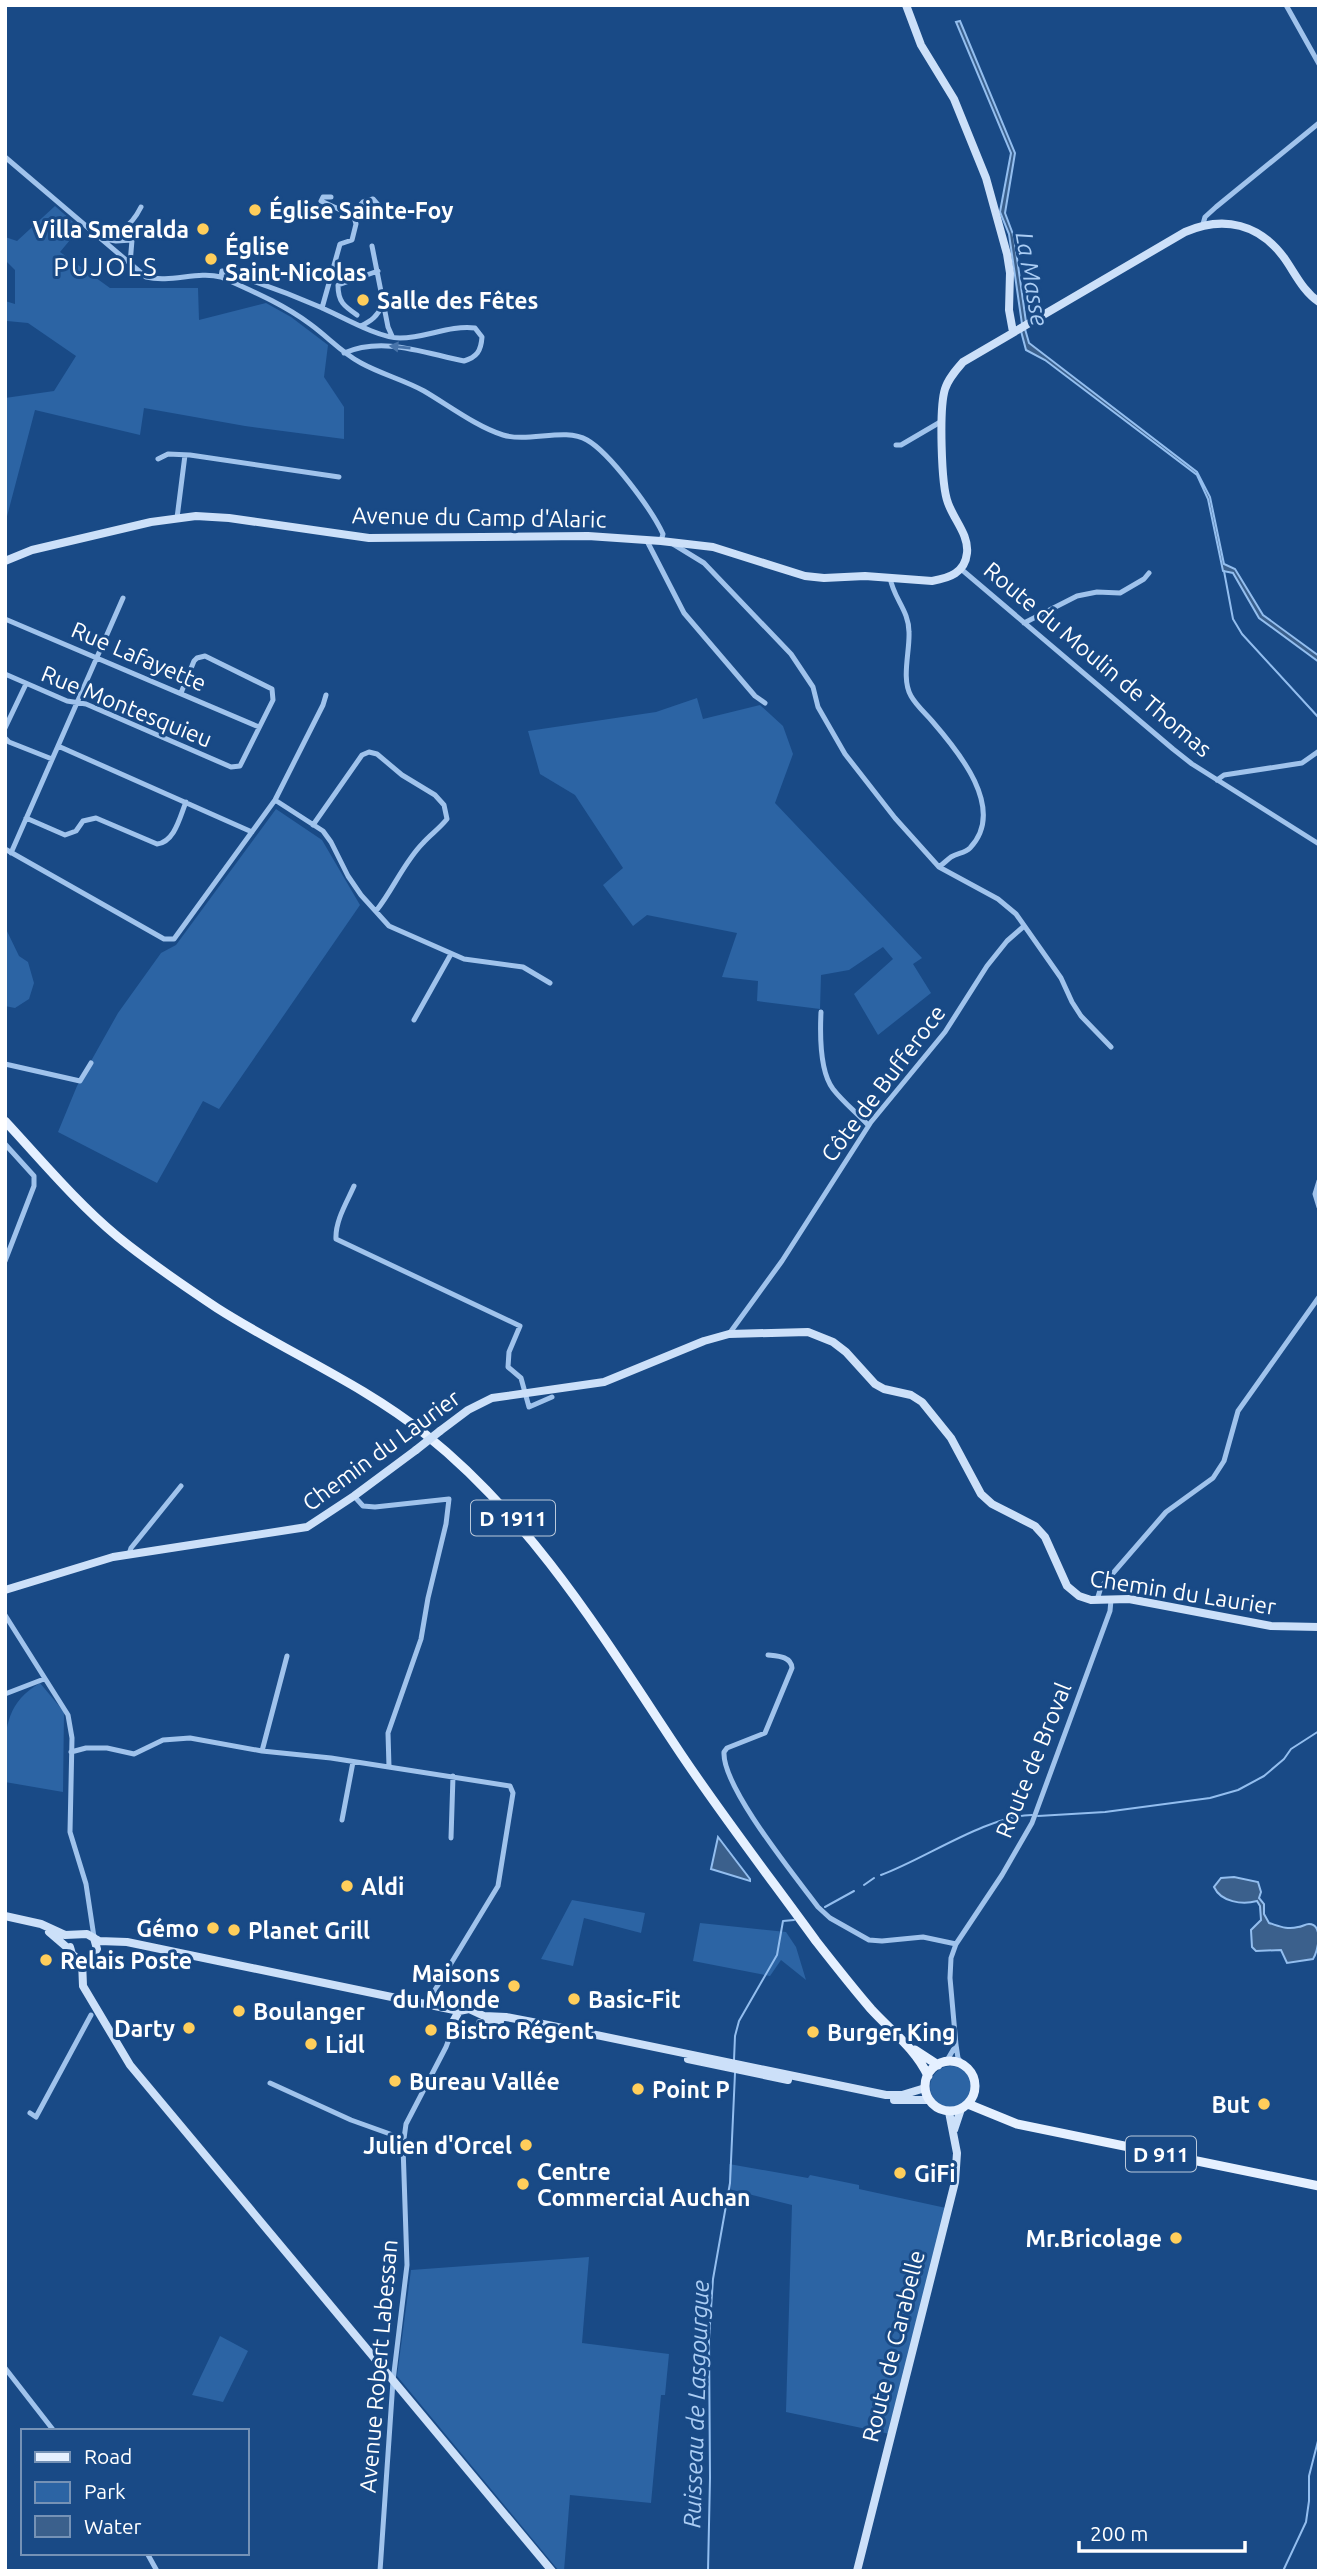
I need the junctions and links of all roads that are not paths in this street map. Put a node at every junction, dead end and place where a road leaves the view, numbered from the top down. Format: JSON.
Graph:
{"nodes":[{"id":1,"x":906,"y":5,"type":"edge"},
{"id":2,"x":1286,"y":5,"type":"edge"},
{"id":3,"x":1319,"y":64,"type":"edge"},
{"id":4,"x":1319,"y":123,"type":"edge"},
{"id":5,"x":5,"y":157,"type":"edge"},
{"id":6,"x":331,"y":197,"type":"dead end"},
{"id":7,"x":141,"y":207,"type":"dead end"},
{"id":8,"x":353,"y":212,"type":"junction"},
{"id":9,"x":380,"y":213,"type":"dead end"},
{"id":10,"x":1203,"y":224,"type":"junction"},
{"id":11,"x":91,"y":230,"type":"junction"},
{"id":12,"x":100,"y":238,"type":"junction"},
{"id":13,"x":372,"y":246,"type":"dead end"},
{"id":14,"x":130,"y":264,"type":"junction"},
{"id":15,"x":378,"y":271,"type":"junction"},
{"id":16,"x":223,"y":272,"type":"junction"},
{"id":17,"x":384,"y":301,"type":"junction"},
{"id":18,"x":1319,"y":302,"type":"edge"},
{"id":19,"x":322,"y":307,"type":"junction"},
{"id":20,"x":357,"y":315,"type":"dead end"},
{"id":21,"x":361,"y":326,"type":"junction"},
{"id":22,"x":1020,"y":328,"type":"junction"},
{"id":23,"x":392,"y":336,"type":"junction"},
{"id":24,"x":344,"y":353,"type":"junction"},
{"id":25,"x":943,"y":420,"type":"junction"},
{"id":26,"x":896,"y":445,"type":"dead end"},
{"id":27,"x":185,"y":455,"type":"junction"},
{"id":28,"x":158,"y":459,"type":"dead end"},
{"id":29,"x":339,"y":477,"type":"dead end"},
{"id":30,"x":177,"y":518,"type":"junction"},
{"id":31,"x":647,"y":541,"type":"junction"},
{"id":32,"x":661,"y":541,"type":"junction"},
{"id":33,"x":672,"y":543,"type":"junction"},
{"id":34,"x":6,"y":560,"type":"edge"},
{"id":35,"x":961,"y":569,"type":"junction"},
{"id":36,"x":1149,"y":573,"type":"dead end"},
{"id":37,"x":890,"y":577,"type":"junction"},
{"id":38,"x":123,"y":598,"type":"dead end"},
{"id":39,"x":5,"y":619,"type":"edge"},
{"id":40,"x":1024,"y":623,"type":"junction"},
{"id":41,"x":97,"y":657,"type":"junction"},
{"id":42,"x":5,"y":674,"type":"edge"},
{"id":43,"x":26,"y":684,"type":"junction"},
{"id":44,"x":181,"y":693,"type":"junction"},
{"id":45,"x":326,"y":695,"type":"dead end"},
{"id":46,"x":77,"y":702,"type":"junction"},
{"id":47,"x":765,"y":703,"type":"dead end"},
{"id":48,"x":259,"y":727,"type":"junction"},
{"id":49,"x":5,"y":728,"type":"edge"},
{"id":50,"x":7,"y":740,"type":"edge"},
{"id":51,"x":58,"y":746,"type":"junction"},
{"id":52,"x":5,"y":751,"type":"edge"},
{"id":53,"x":1319,"y":751,"type":"edge"},
{"id":54,"x":52,"y":759,"type":"junction"},
{"id":55,"x":1217,"y":780,"type":"junction"},
{"id":56,"x":275,"y":800,"type":"junction"},
{"id":57,"x":186,"y":802,"type":"junction"},
{"id":58,"x":26,"y":818,"type":"junction"},
{"id":59,"x":313,"y":824,"type":"junction"},
{"id":60,"x":251,"y":832,"type":"junction"},
{"id":61,"x":1319,"y":844,"type":"edge"},
{"id":62,"x":8,"y":851,"type":"edge"},
{"id":63,"x":939,"y":867,"type":"junction"},
{"id":64,"x":376,"y":911,"type":"junction"},
{"id":65,"x":1023,"y":927,"type":"junction"},
{"id":66,"x":451,"y":954,"type":"junction"},
{"id":67,"x":550,"y":983,"type":"dead end"},
{"id":68,"x":821,"y":1012,"type":"dead end"},
{"id":69,"x":414,"y":1020,"type":"dead end"},
{"id":70,"x":1111,"y":1047,"type":"dead end"},
{"id":71,"x":90,"y":1063,"type":"dead end"},
{"id":72,"x":5,"y":1064,"type":"edge"},
{"id":73,"x":5,"y":1122,"type":"edge"},
{"id":74,"x":869,"y":1125,"type":"junction"},
{"id":75,"x":5,"y":1144,"type":"edge"},
{"id":76,"x":1319,"y":1181,"type":"edge"},
{"id":77,"x":354,"y":1186,"type":"dead end"},
{"id":78,"x":1319,"y":1208,"type":"edge"},
{"id":79,"x":5,"y":1261,"type":"edge"},
{"id":80,"x":1319,"y":1297,"type":"edge"},
{"id":81,"x":729,"y":1334,"type":"junction"},
{"id":82,"x":525,"y":1392,"type":"junction"},
{"id":83,"x":552,"y":1397,"type":"dead end"},
{"id":84,"x":181,"y":1486,"type":"dead end"},
{"id":85,"x":354,"y":1496,"type":"junction"},
{"id":86,"x":129,"y":1554,"type":"junction"},
{"id":87,"x":5,"y":1590,"type":"edge"},
{"id":88,"x":1097,"y":1600,"type":"junction"},
{"id":89,"x":1111,"y":1600,"type":"junction"},
{"id":90,"x":5,"y":1615,"type":"edge"},
{"id":91,"x":1319,"y":1627,"type":"edge"},
{"id":92,"x":768,"y":1654,"type":"dead end"},
{"id":93,"x":287,"y":1656,"type":"dead end"},
{"id":94,"x":44,"y":1679,"type":"junction"},
{"id":95,"x":5,"y":1694,"type":"edge"},
{"id":96,"x":262,"y":1751,"type":"junction"},
{"id":97,"x":71,"y":1752,"type":"junction"},
{"id":98,"x":353,"y":1762,"type":"junction"},
{"id":99,"x":389,"y":1767,"type":"junction"},
{"id":100,"x":453,"y":1776,"type":"junction"},
{"id":101,"x":342,"y":1820,"type":"dead end"},
{"id":102,"x":451,"y":1838,"type":"dead end"},
{"id":103,"x":7,"y":1918,"type":"edge"},
{"id":104,"x":90,"y":1922,"type":"junction"},
{"id":105,"x":79,"y":1935,"type":"junction"},
{"id":106,"x":94,"y":1938,"type":"junction"},
{"id":107,"x":956,"y":1944,"type":"junction"},
{"id":108,"x":133,"y":1945,"type":"junction"},
{"id":109,"x":70,"y":1950,"type":"junction"},
{"id":110,"x":95,"y":1955,"type":"junction"},
{"id":111,"x":82,"y":1961,"type":"junction"},
{"id":112,"x":427,"y":2003,"type":"junction"},
{"id":113,"x":459,"y":2011,"type":"junction"},
{"id":114,"x":476,"y":2012,"type":"junction"},
{"id":115,"x":91,"y":2015,"type":"dead end"},
{"id":116,"x":454,"y":2024,"type":"junction"},
{"id":117,"x":478,"y":2028,"type":"junction"},
{"id":118,"x":465,"y":2035,"type":"junction"},
{"id":119,"x":900,"y":2039,"type":"junction"},
{"id":120,"x":956,"y":2045,"type":"junction"},
{"id":121,"x":446,"y":2047,"type":"junction"},
{"id":122,"x":942,"y":2063,"type":"junction"},
{"id":123,"x":963,"y":2065,"type":"junction"},
{"id":124,"x":928,"y":2076,"type":"junction"},
{"id":125,"x":270,"y":2083,"type":"dead end"},
{"id":126,"x":925,"y":2088,"type":"junction"},
{"id":127,"x":974,"y":2095,"type":"junction"},
{"id":128,"x":929,"y":2100,"type":"junction"},
{"id":129,"x":965,"y":2107,"type":"junction"},
{"id":130,"x":949,"y":2112,"type":"junction"},
{"id":131,"x":30,"y":2113,"type":"dead end"},
{"id":132,"x":993,"y":2114,"type":"junction"},
{"id":133,"x":954,"y":2130,"type":"junction"},
{"id":134,"x":404,"y":2139,"type":"junction"},
{"id":135,"x":1319,"y":2186,"type":"edge"},
{"id":136,"x":5,"y":2368,"type":"edge"},
{"id":137,"x":393,"y":2381,"type":"junction"},
{"id":138,"x":52,"y":2429,"type":"edge"},
{"id":139,"x":148,"y":2555,"type":"edge"},
{"id":140,"x":157,"y":2571,"type":"edge"},
{"id":141,"x":380,"y":2571,"type":"edge"},
{"id":142,"x":552,"y":2571,"type":"edge"},
{"id":143,"x":858,"y":2571,"type":"edge"}],
"edges":[{"from":1,"to":22,"type":"main road"},
{"from":2,"to":3,"type":"street"},
{"from":4,"to":10,"type":"street"},
{"from":5,"to":11,"type":"street"},
{"from":6,"to":8,"type":"street"},
{"from":7,"to":11,"type":"street"},
{"from":8,"to":9,"type":"street"},
{"from":8,"to":19,"type":"street"},
{"from":10,"to":18,"type":"main road"},
{"from":10,"to":22,"type":"main road"},
{"from":11,"to":12,"type":"street"},
{"from":12,"to":14,"type":"street"},
{"from":12,"to":14,"type":"street"},
{"from":13,"to":15,"type":"street"},
{"from":14,"to":16,"type":"street"},
{"from":15,"to":17,"type":"street"},
{"from":15,"to":20,"type":"street"},
{"from":16,"to":19,"type":"street"},
{"from":16,"to":24,"type":"street"},
{"from":17,"to":21,"type":"street"},
{"from":17,"to":23,"type":"street"},
{"from":19,"to":21,"type":"street"},
{"from":21,"to":23,"type":"street"},
{"from":22,"to":25,"type":"main road"},
{"from":23,"to":24,"type":"street","one_way":true},
{"from":24,"to":32,"type":"street"},
{"from":25,"to":26,"type":"street"},
{"from":25,"to":35,"type":"main road"},
{"from":27,"to":28,"type":"street"},
{"from":27,"to":29,"type":"street"},
{"from":27,"to":30,"type":"street"},
{"from":30,"to":31,"type":"main road","name":"Avenue du Camp d'Alaric"},
{"from":30,"to":34,"type":"main road","name":"Avenue du Camp d'Alaric"},
{"from":31,"to":32,"type":"main road","name":"Avenue du Camp d'Alaric"},
{"from":31,"to":47,"type":"street"},
{"from":32,"to":33,"type":"main road","name":"Avenue du Camp d'Alaric"},
{"from":33,"to":37,"type":"main road","name":"Avenue du Camp d'Alaric"},
{"from":33,"to":63,"type":"street"},
{"from":35,"to":37,"type":"main road","name":"Avenue du Camp d'Alaric"},
{"from":35,"to":40,"type":"street","name":"Route du Moulin de Thomas"},
{"from":36,"to":40,"type":"street"},
{"from":37,"to":63,"type":"street"},
{"from":38,"to":41,"type":"street"},
{"from":39,"to":41,"type":"street","name":"Rue Lafayette"},
{"from":40,"to":55,"type":"street","name":"Route du Moulin de Thomas"},
{"from":41,"to":44,"type":"street","name":"Rue Lafayette"},
{"from":41,"to":46,"type":"street"},
{"from":42,"to":43,"type":"street","name":"Rue Montesquieu"},
{"from":43,"to":46,"type":"street","name":"Rue Montesquieu"},
{"from":43,"to":49,"type":"street"},
{"from":44,"to":48,"type":"street","name":"Rue Lafayette"},
{"from":44,"to":48,"type":"street"},
{"from":45,"to":56,"type":"street"},
{"from":46,"to":48,"type":"street","name":"Rue Montesquieu"},
{"from":46,"to":51,"type":"street"},
{"from":50,"to":52,"type":"street"},
{"from":50,"to":54,"type":"street"},
{"from":51,"to":54,"type":"street"},
{"from":51,"to":57,"type":"street"},
{"from":53,"to":55,"type":"street"},
{"from":54,"to":58,"type":"street"},
{"from":55,"to":61,"type":"street","name":"Route du Moulin de Thomas"},
{"from":56,"to":59,"type":"street"},
{"from":56,"to":60,"type":"street"},
{"from":57,"to":58,"type":"street"},
{"from":57,"to":60,"type":"street"},
{"from":58,"to":62,"type":"street"},
{"from":59,"to":64,"type":"street"},
{"from":59,"to":64,"type":"street"},
{"from":60,"to":62,"type":"street"},
{"from":63,"to":65,"type":"street"},
{"from":64,"to":66,"type":"street"},
{"from":65,"to":70,"type":"street"},
{"from":65,"to":74,"type":"street","name":"Côte de Bufferoce"},
{"from":66,"to":67,"type":"street"},
{"from":66,"to":69,"type":"street"},
{"from":68,"to":74,"type":"street"},
{"from":71,"to":72,"type":"street"},
{"from":73,"to":119,"type":"main road","number":"D 1911"},
{"from":74,"to":81,"type":"street","name":"Côte de Bufferoce"},
{"from":75,"to":79,"type":"street"},
{"from":76,"to":78,"type":"street"},
{"from":77,"to":82,"type":"street"},
{"from":80,"to":88,"type":"street"},
{"from":81,"to":82,"type":"main road","name":"Chemin du Laurier"},
{"from":81,"to":88,"type":"main road","name":"Chemin du Laurier"},
{"from":82,"to":83,"type":"street"},
{"from":82,"to":85,"type":"main road","name":"Chemin du Laurier","bridge":true},
{"from":84,"to":86,"type":"street"},
{"from":85,"to":86,"type":"main road","name":"Chemin du Laurier"},
{"from":85,"to":99,"type":"street"},
{"from":86,"to":87,"type":"main road","name":"Chemin du Laurier"},
{"from":88,"to":89,"type":"main road","name":"Chemin du Laurier"},
{"from":89,"to":91,"type":"main road","name":"Chemin du Laurier"},
{"from":89,"to":107,"type":"street","name":"Route de Broval"},
{"from":90,"to":94,"type":"street"},
{"from":92,"to":107,"type":"street"},
{"from":93,"to":96,"type":"street"},
{"from":94,"to":95,"type":"street"},
{"from":94,"to":97,"type":"street"},
{"from":96,"to":97,"type":"street"},
{"from":96,"to":98,"type":"street"},
{"from":97,"to":104,"type":"street"},
{"from":98,"to":99,"type":"street"},
{"from":98,"to":101,"type":"street"},
{"from":99,"to":100,"type":"street"},
{"from":100,"to":102,"type":"street"},
{"from":100,"to":112,"type":"street"},
{"from":103,"to":105,"type":"main road"},
{"from":103,"to":109,"type":"main road"},
{"from":104,"to":105,"type":"street"},
{"from":104,"to":106,"type":"street"},
{"from":105,"to":106,"type":"main road"},
{"from":105,"to":109,"type":"main road"},
{"from":106,"to":108,"type":"main road"},
{"from":106,"to":110,"type":"main road"},
{"from":107,"to":120,"type":"street","name":"Route de Broval"},
{"from":108,"to":110,"type":"main road"},
{"from":108,"to":112,"type":"main road"},
{"from":109,"to":111,"type":"main road"},
{"from":110,"to":111,"type":"main road"},
{"from":111,"to":137,"type":"main road"},
{"from":112,"to":113,"type":"main road"},
{"from":112,"to":116,"type":"main road"},
{"from":113,"to":114,"type":"main road"},
{"from":113,"to":116,"type":"main road"},
{"from":114,"to":117,"type":"main road"},
{"from":114,"to":126,"type":"main road"},
{"from":115,"to":131,"type":"street"},
{"from":116,"to":118,"type":"main road"},
{"from":116,"to":121,"type":"street","name":"Avenue Robert Labessan"},
{"from":117,"to":118,"type":"main road"},
{"from":117,"to":128,"type":"main road"},
{"from":118,"to":121,"type":"street","name":"Avenue Robert Labessan"},
{"from":119,"to":122,"type":"main road","number":"D 1911"},
{"from":119,"to":124,"type":"main road","number":"D 1911"},
{"from":120,"to":122,"type":"street"},
{"from":120,"to":123,"type":"street","name":"Route de Broval"},
{"from":121,"to":134,"type":"street","name":"Avenue Robert Labessan"},
{"from":122,"to":123,"type":"main road"},
{"from":122,"to":124,"type":"main road"},
{"from":123,"to":127,"type":"main road"},
{"from":124,"to":126,"type":"main road"},
{"from":125,"to":134,"type":"street"},
{"from":126,"to":128,"type":"main road"},
{"from":127,"to":129,"type":"main road"},
{"from":127,"to":132,"type":"main road","number":"D 911"},
{"from":128,"to":130,"type":"main road"},
{"from":129,"to":130,"type":"main road"},
{"from":129,"to":132,"type":"main road","number":"D 911"},
{"from":129,"to":133,"type":"main road","name":"Route de Carabelle"},
{"from":130,"to":133,"type":"main road","name":"Route de Carabelle"},
{"from":132,"to":135,"type":"main road","number":"D 911"},
{"from":133,"to":143,"type":"main road","name":"Route de Carabelle"},
{"from":134,"to":137,"type":"street","name":"Avenue Robert Labessan"},
{"from":136,"to":138,"type":"street"},
{"from":137,"to":141,"type":"street","name":"Avenue Robert Labessan"},
{"from":137,"to":142,"type":"main road"},
{"from":139,"to":140,"type":"street"}]}
